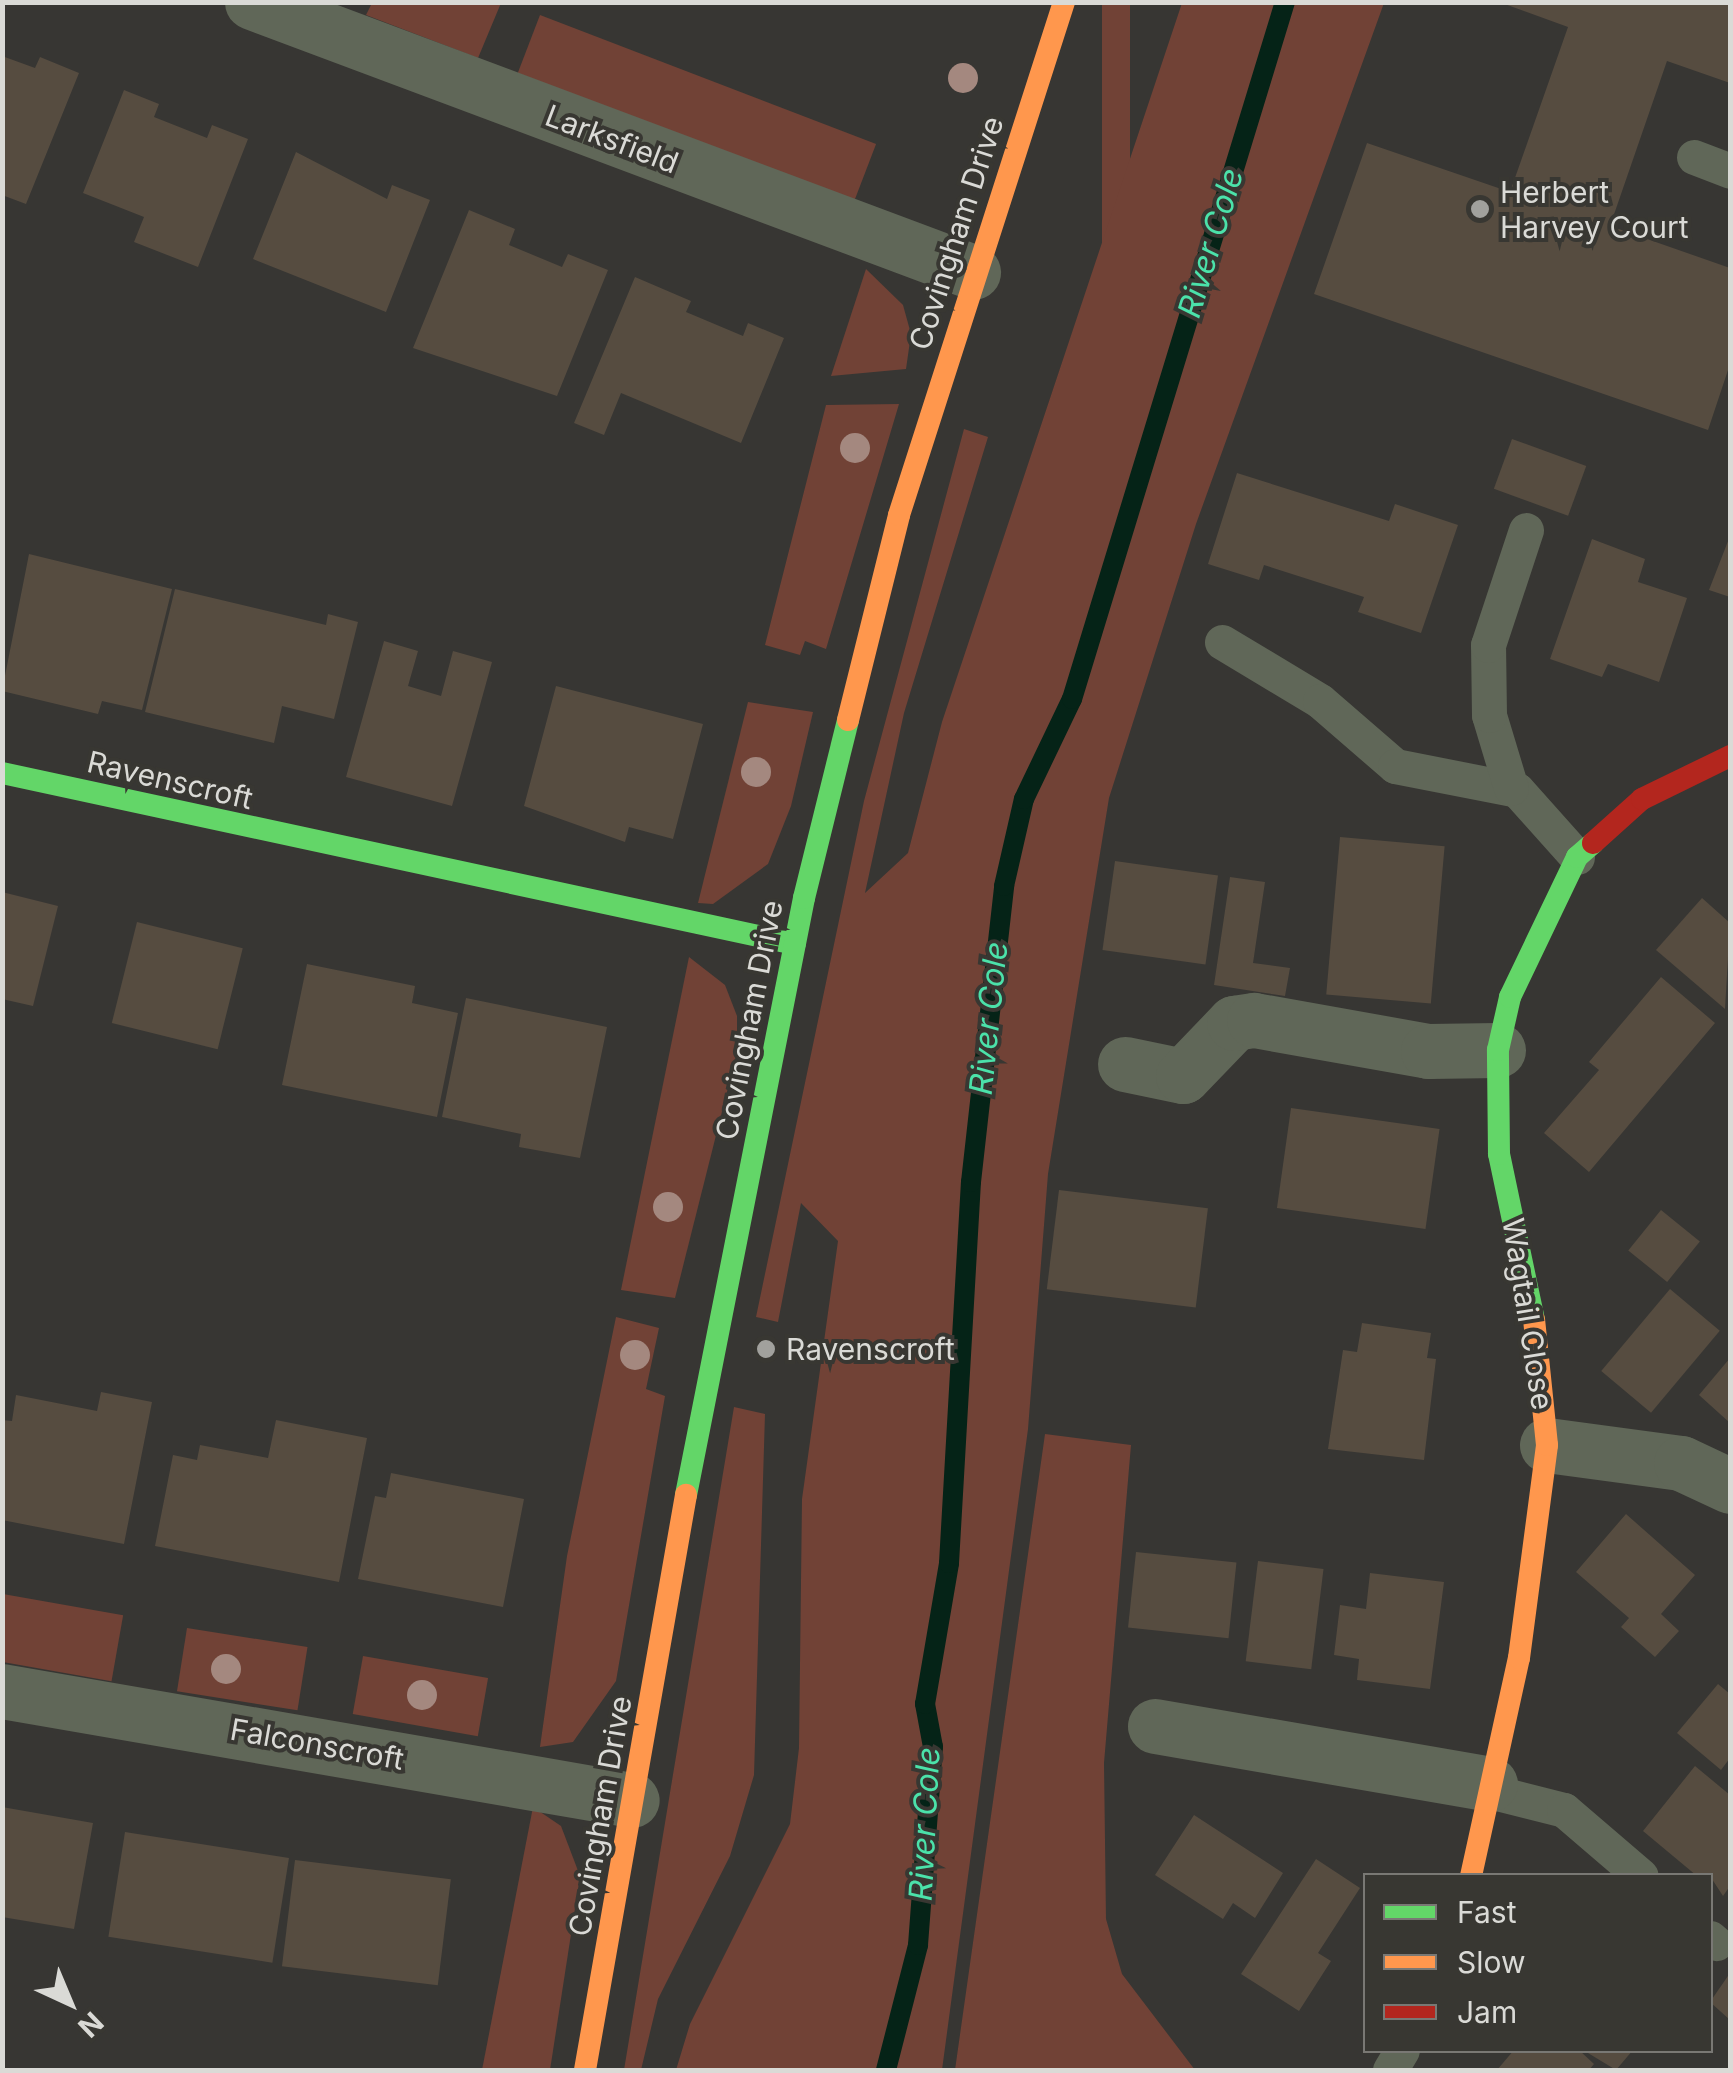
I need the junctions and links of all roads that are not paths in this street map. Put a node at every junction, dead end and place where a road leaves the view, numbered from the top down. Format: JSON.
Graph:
{"nodes":[{"id":1,"x":252,"y":2,"type":"edge"},
{"id":2,"x":1064,"y":2,"type":"edge"},
{"id":3,"x":1694,"y":157,"type":"dead end"},
{"id":4,"x":1730,"y":171,"type":"edge"},
{"id":5,"x":973,"y":272,"type":"junction"},
{"id":6,"x":1526,"y":530,"type":"dead end"},
{"id":7,"x":1222,"y":642,"type":"dead end"},
{"id":8,"x":1730,"y":756,"type":"edge"},
{"id":9,"x":2,"y":773,"type":"edge"},
{"id":10,"x":1511,"y":788,"type":"junction"},
{"id":11,"x":1577,"y":857,"type":"junction"},
{"id":12,"x":795,"y":944,"type":"junction"},
{"id":13,"x":1498,"y":1050,"type":"junction"},
{"id":14,"x":1126,"y":1064,"type":"dead end"},
{"id":15,"x":1547,"y":1445,"type":"junction"},
{"id":16,"x":1730,"y":1486,"type":"edge"},
{"id":17,"x":2,"y":1691,"type":"edge"},
{"id":18,"x":1155,"y":1726,"type":"dead end"},
{"id":19,"x":1489,"y":1787,"type":"junction"},
{"id":20,"x":632,"y":1800,"type":"junction"},
{"id":21,"x":1472,"y":1873,"type":"edge"},
{"id":22,"x":1638,"y":1873,"type":"edge"},
{"id":23,"x":585,"y":2070,"type":"edge"}],
"edges":[{"from":1,"to":5,"type":"street","name":"Larksfield"},
{"from":2,"to":5,"type":"street","name":"Covingham Drive"},
{"from":3,"to":4,"type":"lane"},
{"from":5,"to":12,"type":"street","name":"Covingham Drive"},
{"from":6,"to":10,"type":"lane"},
{"from":7,"to":10,"type":"lane"},
{"from":8,"to":11,"type":"street","name":"Wagtail Close"},
{"from":9,"to":12,"type":"street","name":"Ravenscroft"},
{"from":10,"to":11,"type":"lane"},
{"from":11,"to":13,"type":"street","name":"Wagtail Close"},
{"from":12,"to":20,"type":"street","name":"Covingham Drive"},
{"from":13,"to":14,"type":"street"},
{"from":13,"to":15,"type":"street","name":"Wagtail Close"},
{"from":15,"to":16,"type":"street"},
{"from":15,"to":19,"type":"street","name":"Wagtail Close"},
{"from":17,"to":20,"type":"street","name":"Falconscroft"},
{"from":18,"to":19,"type":"street"},
{"from":19,"to":21,"type":"street","name":"Wagtail Close"},
{"from":19,"to":22,"type":"lane"},
{"from":20,"to":23,"type":"street","name":"Covingham Drive"}]}
